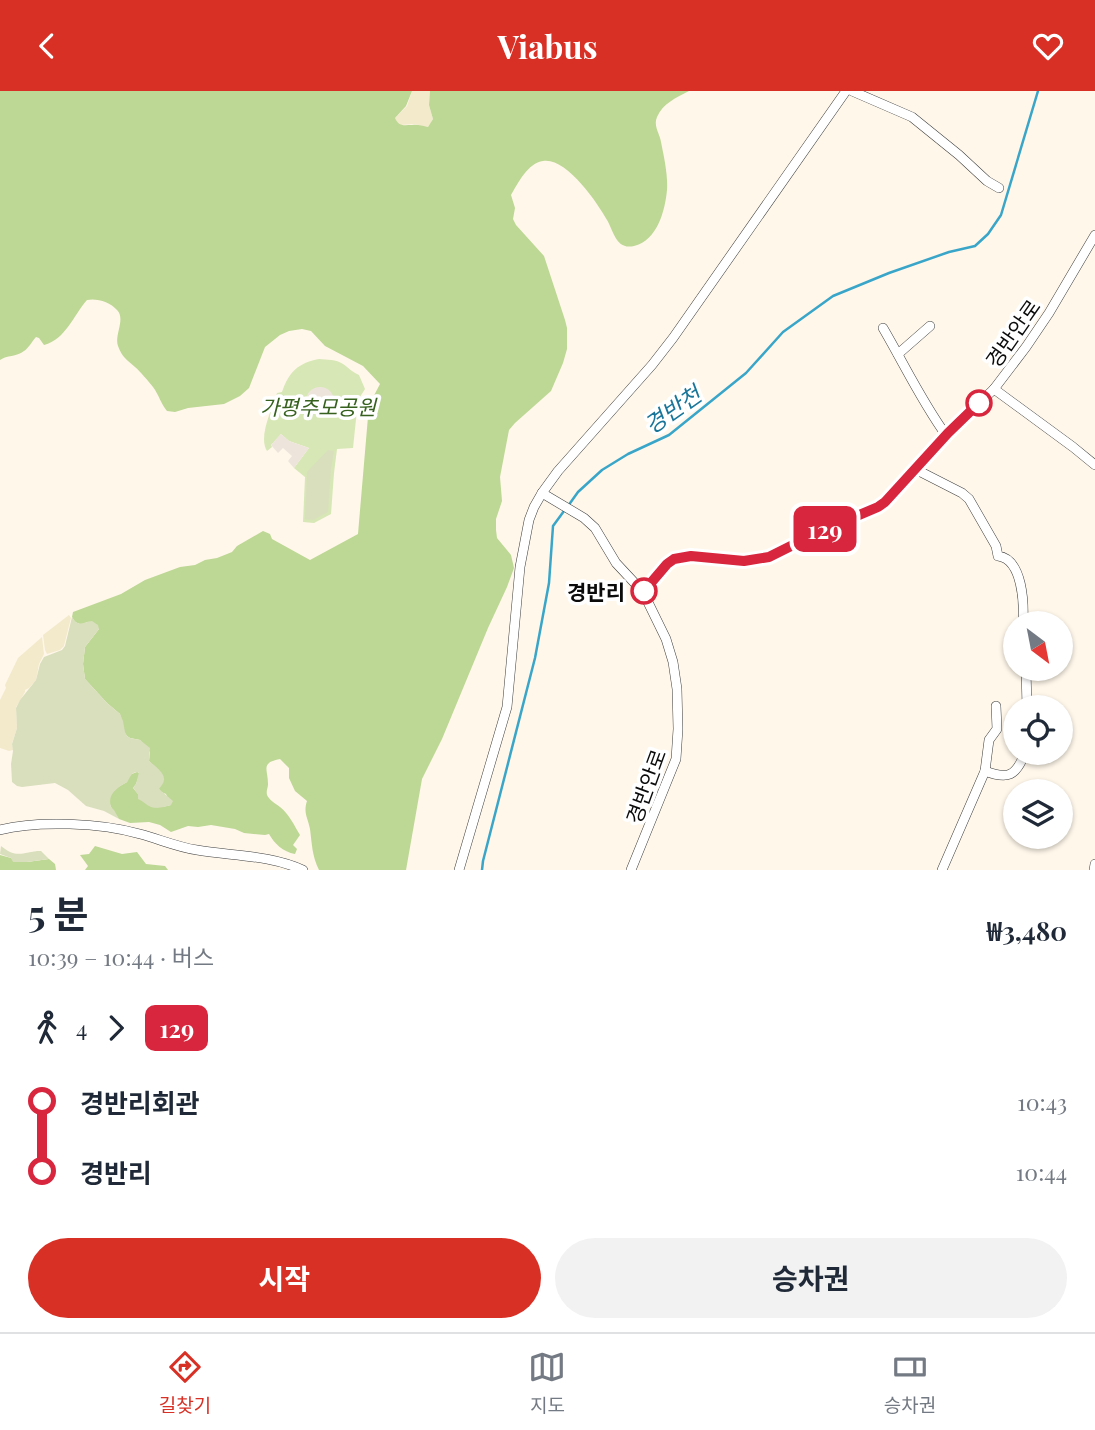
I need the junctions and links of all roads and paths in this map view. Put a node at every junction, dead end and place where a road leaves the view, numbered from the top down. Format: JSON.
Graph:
{"nodes":[{"id":1,"x":849,"y":91,"type":"edge"},
{"id":2,"x":999,"y":188,"type":"dead end"},
{"id":3,"x":1095,"y":235,"type":"edge"},
{"id":4,"x":930,"y":326,"type":"dead end"},
{"id":5,"x":883,"y":328,"type":"dead end"},
{"id":6,"x":898,"y":354,"type":"junction"},
{"id":7,"x":993,"y":389,"type":"junction"},
{"id":8,"x":946,"y":435,"type":"junction"},
{"id":9,"x":1095,"y":465,"type":"edge"},
{"id":10,"x":915,"y":469,"type":"junction"},
{"id":11,"x":546,"y":496,"type":"junction"},
{"id":12,"x":643,"y":592,"type":"junction"},
{"id":13,"x":1023,"y":611,"type":"edge"},
{"id":14,"x":996,"y":706,"type":"dead end"},
{"id":15,"x":1019,"y":765,"type":"edge"},
{"id":16,"x":985,"y":771,"type":"junction"},
{"id":17,"x":0,"y":830,"type":"edge"},
{"id":18,"x":1095,"y":864,"type":"edge"},
{"id":19,"x":303,"y":870,"type":"edge"},
{"id":20,"x":459,"y":870,"type":"edge"},
{"id":21,"x":631,"y":870,"type":"edge"},
{"id":22,"x":942,"y":870,"type":"edge"},
{"id":23,"x":1094,"y":870,"type":"edge"}],
"edges":[{"from":1,"to":2,"type":"street"},
{"from":1,"to":11,"type":"street"},
{"from":3,"to":7,"type":"street","name":"경반안로"},
{"from":4,"to":6,"type":"street"},
{"from":5,"to":6,"type":"street"},
{"from":6,"to":8,"type":"street"},
{"from":7,"to":8,"type":"street","name":"경반안로"},
{"from":7,"to":9,"type":"street"},
{"from":8,"to":10,"type":"street","name":"경반안로"},
{"from":10,"to":12,"type":"street","name":"경반안로"},
{"from":10,"to":13,"type":"street"},
{"from":11,"to":12,"type":"street","name":"경반안로"},
{"from":11,"to":20,"type":"street"},
{"from":12,"to":21,"type":"street","name":"경반안로"},
{"from":14,"to":16,"type":"street"},
{"from":15,"to":16,"type":"street"},
{"from":16,"to":22,"type":"street"},
{"from":17,"to":19,"type":"street"},
{"from":18,"to":23,"type":"street"}]}
